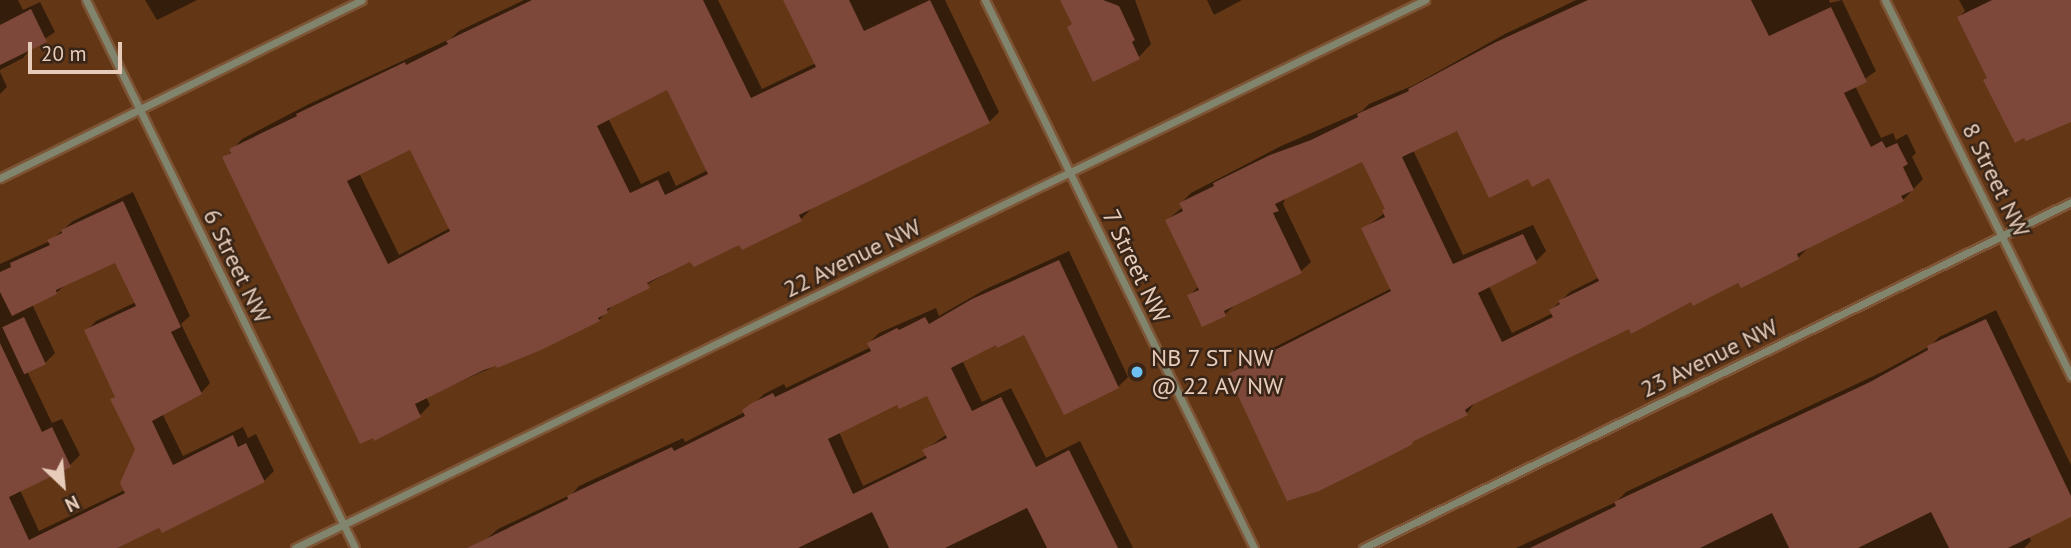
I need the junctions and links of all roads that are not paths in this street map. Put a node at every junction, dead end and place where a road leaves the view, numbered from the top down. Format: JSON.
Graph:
{"nodes":[{"id":1,"x":86,"y":0,"type":"edge"},
{"id":2,"x":362,"y":0,"type":"edge"},
{"id":3,"x":985,"y":0,"type":"edge"},
{"id":4,"x":1425,"y":0,"type":"edge"},
{"id":5,"x":1885,"y":0,"type":"edge"},
{"id":6,"x":139,"y":110,"type":"junction"},
{"id":7,"x":1069,"y":174,"type":"junction"},
{"id":8,"x":0,"y":178,"type":"edge"},
{"id":9,"x":2071,"y":202,"type":"edge"},
{"id":10,"x":2002,"y":235,"type":"junction"},
{"id":11,"x":2071,"y":377,"type":"edge"},
{"id":12,"x":343,"y":524,"type":"junction"},
{"id":13,"x":295,"y":548,"type":"edge"},
{"id":14,"x":355,"y":548,"type":"edge"},
{"id":15,"x":1254,"y":548,"type":"edge"},
{"id":16,"x":1363,"y":548,"type":"edge"}],
"edges":[{"from":1,"to":6,"type":"street","name":"6 Street NW"},
{"from":2,"to":6,"type":"street"},
{"from":3,"to":7,"type":"street","name":"7 Street NW"},
{"from":4,"to":7,"type":"street","name":"22 Avenue NW"},
{"from":5,"to":10,"type":"street","name":"8 Street NW"},
{"from":6,"to":8,"type":"street"},
{"from":6,"to":12,"type":"street","name":"6 Street NW"},
{"from":7,"to":12,"type":"street","name":"22 Avenue NW"},
{"from":7,"to":15,"type":"street","name":"7 Street NW"},
{"from":9,"to":10,"type":"street","name":"23 Avenue NW"},
{"from":10,"to":11,"type":"street","name":"8 Street NW"},
{"from":10,"to":16,"type":"street","name":"23 Avenue NW"},
{"from":12,"to":13,"type":"street","name":"22 Avenue NW"},
{"from":12,"to":14,"type":"street","name":"6 Street NW"}]}
